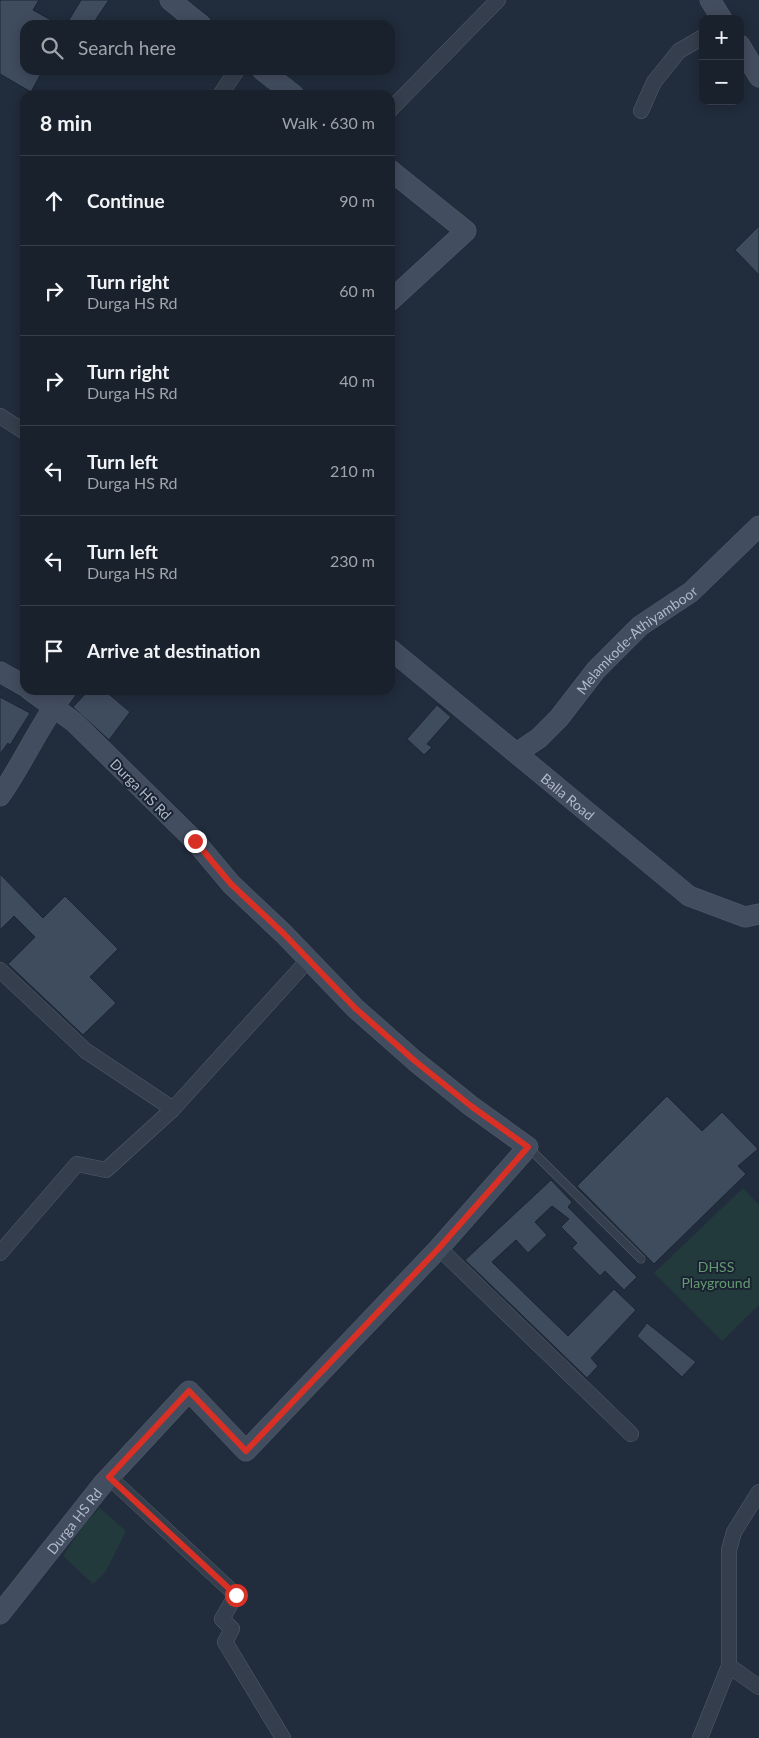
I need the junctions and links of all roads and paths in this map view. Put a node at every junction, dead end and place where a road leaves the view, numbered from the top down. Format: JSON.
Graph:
{"nodes":[{"id":1,"x":170,"y":0,"type":"edge"},
{"id":2,"x":498,"y":0,"type":"edge"},
{"id":3,"x":710,"y":0,"type":"edge"},
{"id":4,"x":719,"y":15,"type":"edge"},
{"id":5,"x":195,"y":20,"type":"edge"},
{"id":6,"x":699,"y":39,"type":"edge"},
{"id":7,"x":744,"y":52,"type":"edge"},
{"id":8,"x":234,"y":75,"type":"edge"},
{"id":9,"x":268,"y":75,"type":"edge"},
{"id":10,"x":759,"y":77,"type":"edge"},
{"id":11,"x":223,"y":90,"type":"edge"},
{"id":12,"x":288,"y":90,"type":"edge"},
{"id":13,"x":395,"y":105,"type":"edge"},
{"id":14,"x":640,"y":111,"type":"dead end"},
{"id":15,"x":395,"y":174,"type":"edge"},
{"id":16,"x":395,"y":296,"type":"edge"},
{"id":17,"x":0,"y":416,"type":"edge"},
{"id":18,"x":20,"y":429,"type":"edge"},
{"id":19,"x":759,"y":526,"type":"edge"},
{"id":20,"x":395,"y":653,"type":"edge"},
{"id":21,"x":0,"y":672,"type":"edge"},
{"id":22,"x":20,"y":683,"type":"edge"},
{"id":23,"x":38,"y":695,"type":"edge"},
{"id":24,"x":62,"y":695,"type":"edge"},
{"id":25,"x":54,"y":706,"type":"junction"},
{"id":26,"x":517,"y":753,"type":"junction"},
{"id":27,"x":0,"y":796,"type":"edge"},
{"id":28,"x":759,"y":914,"type":"edge"},
{"id":29,"x":308,"y":959,"type":"junction"},
{"id":30,"x":0,"y":970,"type":"edge"},
{"id":31,"x":173,"y":1108,"type":"junction"},
{"id":32,"x":528,"y":1147,"type":"junction"},
{"id":33,"x":439,"y":1248,"type":"junction"},
{"id":34,"x":0,"y":1253,"type":"edge"},
{"id":35,"x":640,"y":1258,"type":"dead end"},
{"id":36,"x":631,"y":1434,"type":"dead end"},
{"id":37,"x":109,"y":1477,"type":"junction"},
{"id":38,"x":759,"y":1492,"type":"edge"},
{"id":39,"x":0,"y":1614,"type":"edge"},
{"id":40,"x":729,"y":1666,"type":"junction"},
{"id":41,"x":759,"y":1687,"type":"edge"},
{"id":42,"x":283,"y":1738,"type":"edge"},
{"id":43,"x":700,"y":1738,"type":"edge"}],
"edges":[{"from":1,"to":5,"type":"street"},
{"from":2,"to":13,"type":"street"},
{"from":3,"to":4,"type":"street"},
{"from":6,"to":14,"type":"street"},
{"from":7,"to":10,"type":"street"},
{"from":8,"to":11,"type":"street"},
{"from":9,"to":12,"type":"street"},
{"from":15,"to":16,"type":"street"},
{"from":17,"to":18,"type":"street"},
{"from":19,"to":26,"type":"street","name":"Melamkode-Athiyamboor"},
{"from":20,"to":26,"type":"street","name":"Balla Road"},
{"from":21,"to":22,"type":"street"},
{"from":23,"to":25,"type":"street","name":"Durga HS Rd"},
{"from":24,"to":25,"type":"street"},
{"from":25,"to":27,"type":"street"},
{"from":25,"to":29,"type":"street","name":"Durga HS Rd"},
{"from":26,"to":28,"type":"street","name":"Balla Road"},
{"from":29,"to":31,"type":"street"},
{"from":29,"to":32,"type":"street","name":"Durga HS Rd"},
{"from":30,"to":31,"type":"street"},
{"from":31,"to":34,"type":"street"},
{"from":32,"to":33,"type":"street","name":"Durga HS Rd"},
{"from":32,"to":35,"type":"lane"},
{"from":33,"to":36,"type":"street"},
{"from":33,"to":37,"type":"street","name":"Durga HS Rd"},
{"from":37,"to":39,"type":"street","name":"Durga HS Rd"},
{"from":37,"to":42,"type":"street"},
{"from":38,"to":40,"type":"street"},
{"from":40,"to":41,"type":"street"},
{"from":40,"to":43,"type":"street"}]}
